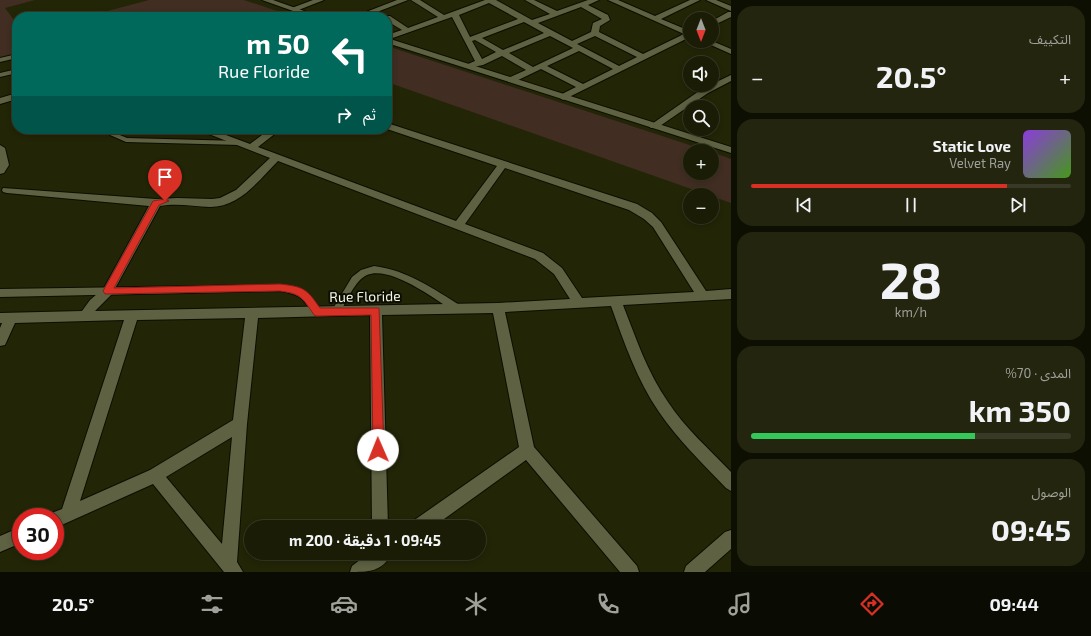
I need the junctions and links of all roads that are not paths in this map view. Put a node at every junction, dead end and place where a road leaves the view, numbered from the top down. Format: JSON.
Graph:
{"nodes":[{"id":1,"x":266,"y":0,"type":"edge"},
{"id":2,"x":320,"y":0,"type":"edge"},
{"id":3,"x":404,"y":0,"type":"edge"},
{"id":4,"x":415,"y":0,"type":"edge"},
{"id":5,"x":472,"y":0,"type":"edge"},
{"id":6,"x":491,"y":0,"type":"edge"},
{"id":7,"x":529,"y":0,"type":"edge"},
{"id":8,"x":595,"y":0,"type":"edge"},
{"id":9,"x":612,"y":0,"type":"edge"},
{"id":10,"x":629,"y":0,"type":"edge"},
{"id":11,"x":694,"y":0,"type":"edge"},
{"id":12,"x":710,"y":0,"type":"edge"},
{"id":13,"x":480,"y":4,"type":"junction"},
{"id":14,"x":620,"y":4,"type":"junction"},
{"id":15,"x":582,"y":5,"type":"junction"},
{"id":16,"x":293,"y":9,"type":"junction"},
{"id":17,"x":731,"y":9,"type":"edge"},
{"id":18,"x":375,"y":11,"type":"joint"},
{"id":19,"x":302,"y":12,"type":"edge"},
{"id":20,"x":372,"y":12,"type":"edge"},
{"id":21,"x":598,"y":13,"type":"junction"},
{"id":22,"x":454,"y":14,"type":"junction"},
{"id":23,"x":556,"y":14,"type":"junction"},
{"id":24,"x":731,"y":14,"type":"edge"},
{"id":25,"x":443,"y":17,"type":"junction"},
{"id":26,"x":524,"y":19,"type":"junction"},
{"id":27,"x":654,"y":19,"type":"junction"},
{"id":28,"x":719,"y":20,"type":"edge"},
{"id":29,"x":392,"y":21,"type":"edge"},
{"id":30,"x":532,"y":23,"type":"junction"},
{"id":31,"x":407,"y":30,"type":"junction"},
{"id":32,"x":683,"y":31,"type":"edge"},
{"id":33,"x":550,"y":33,"type":"junction"},
{"id":34,"x":595,"y":33,"type":"junction"},
{"id":35,"x":392,"y":37,"type":"edge"},
{"id":36,"x":683,"y":37,"type":"edge"},
{"id":37,"x":472,"y":39,"type":"junction"},
{"id":38,"x":392,"y":41,"type":"edge"},
{"id":39,"x":571,"y":44,"type":"junction"},
{"id":40,"x":719,"y":47,"type":"edge"},
{"id":41,"x":579,"y":48,"type":"junction"},
{"id":42,"x":731,"y":52,"type":"edge"},
{"id":43,"x":503,"y":53,"type":"junction"},
{"id":44,"x":12,"y":57,"type":"edge"},
{"id":45,"x":643,"y":57,"type":"junction"},
{"id":46,"x":0,"y":60,"type":"edge"},
{"id":47,"x":480,"y":63,"type":"junction"},
{"id":48,"x":471,"y":66,"type":"junction"},
{"id":49,"x":541,"y":66,"type":"junction"},
{"id":50,"x":619,"y":69,"type":"junction"},
{"id":51,"x":533,"y":70,"type":"junction"},
{"id":52,"x":12,"y":72,"type":"edge"},
{"id":53,"x":0,"y":76,"type":"edge"},
{"id":54,"x":731,"y":78,"type":"edge"},
{"id":55,"x":511,"y":80,"type":"junction"},
{"id":56,"x":583,"y":87,"type":"junction"},
{"id":57,"x":12,"y":97,"type":"edge"},
{"id":58,"x":563,"y":97,"type":"junction"},
{"id":59,"x":0,"y":101,"type":"edge"},
{"id":60,"x":654,"y":126,"type":"junction"},
{"id":61,"x":392,"y":128,"type":"edge"},
{"id":62,"x":112,"y":134,"type":"edge"},
{"id":63,"x":215,"y":134,"type":"edge"},
{"id":64,"x":270,"y":134,"type":"edge"},
{"id":65,"x":240,"y":143,"type":"junction"},
{"id":66,"x":0,"y":148,"type":"edge"},
{"id":67,"x":252,"y":148,"type":"junction"},
{"id":68,"x":731,"y":150,"type":"edge"},
{"id":69,"x":277,"y":157,"type":"junction"},
{"id":70,"x":503,"y":164,"type":"junction"},
{"id":71,"x":0,"y":171,"type":"edge"},
{"id":72,"x":7,"y":190,"type":"dead end"},
{"id":73,"x":156,"y":203,"type":"junction"},
{"id":74,"x":459,"y":225,"type":"junction"},
{"id":75,"x":108,"y":291,"type":"junction"},
{"id":76,"x":0,"y":293,"type":"edge"},
{"id":77,"x":731,"y":294,"type":"edge"},
{"id":78,"x":702,"y":295,"type":"junction"},
{"id":79,"x":615,"y":301,"type":"junction"},
{"id":80,"x":579,"y":303,"type":"junction"},
{"id":81,"x":498,"y":308,"type":"junction"},
{"id":82,"x":458,"y":309,"type":"junction"},
{"id":83,"x":376,"y":311,"type":"junction"},
{"id":84,"x":317,"y":312,"type":"junction"},
{"id":85,"x":336,"y":312,"type":"junction"},
{"id":86,"x":252,"y":313,"type":"junction"},
{"id":87,"x":85,"y":316,"type":"junction"},
{"id":88,"x":132,"y":316,"type":"junction"},
{"id":89,"x":6,"y":318,"type":"edge"},
{"id":90,"x":0,"y":341,"type":"edge"},
{"id":91,"x":240,"y":424,"type":"junction"},
{"id":92,"x":527,"y":450,"type":"junction"},
{"id":93,"x":155,"y":475,"type":"junction"},
{"id":94,"x":731,"y":483,"type":"edge"},
{"id":95,"x":64,"y":511,"type":"edge"},
{"id":96,"x":64,"y":516,"type":"edge"},
{"id":97,"x":380,"y":520,"type":"edge"},
{"id":98,"x":429,"y":520,"type":"edge"},
{"id":99,"x":731,"y":538,"type":"edge"},
{"id":100,"x":12,"y":539,"type":"edge"},
{"id":101,"x":0,"y":544,"type":"edge"},
{"id":102,"x":373,"y":560,"type":"edge"},
{"id":103,"x":232,"y":567,"type":"edge"},
{"id":104,"x":358,"y":572,"type":"edge"},
{"id":105,"x":631,"y":572,"type":"edge"},
{"id":106,"x":692,"y":572,"type":"edge"}],
"edges":[{"from":1,"to":16,"type":"street"},
{"from":2,"to":16,"type":"street"},
{"from":3,"to":18,"type":"street"},
{"from":4,"to":25,"type":"street"},
{"from":5,"to":13,"type":"street"},
{"from":6,"to":13,"type":"street"},
{"from":6,"to":26,"type":"street"},
{"from":7,"to":23,"type":"street"},
{"from":8,"to":15,"type":"street"},
{"from":9,"to":14,"type":"street"},
{"from":10,"to":14,"type":"street"},
{"from":11,"to":27,"type":"street"},
{"from":12,"to":17,"type":"street"},
{"from":13,"to":22,"type":"street"},
{"from":14,"to":21,"type":"street"},
{"from":14,"to":27,"type":"street"},
{"from":15,"to":21,"type":"street"},
{"from":15,"to":23,"type":"street"},
{"from":16,"to":19,"type":"street"},
{"from":18,"to":20,"type":"street"},
{"from":21,"to":34,"type":"street"},
{"from":22,"to":25,"type":"street"},
{"from":22,"to":37,"type":"street"},
{"from":23,"to":30,"type":"street"},
{"from":24,"to":28,"type":"street"},
{"from":25,"to":31,"type":"street"},
{"from":26,"to":30,"type":"street"},
{"from":26,"to":37,"type":"street"},
{"from":27,"to":32,"type":"street"},
{"from":29,"to":31,"type":"street"},
{"from":30,"to":33,"type":"street"},
{"from":31,"to":35,"type":"street"},
{"from":33,"to":39,"type":"street"},
{"from":33,"to":43,"type":"street"},
{"from":34,"to":39,"type":"street"},
{"from":34,"to":45,"type":"street"},
{"from":36,"to":45,"type":"street"},
{"from":37,"to":43,"type":"street"},
{"from":37,"to":47,"type":"street"},
{"from":38,"to":48,"type":"street"},
{"from":39,"to":41,"type":"street"},
{"from":40,"to":42,"type":"street"},
{"from":41,"to":49,"type":"street"},
{"from":41,"to":50,"type":"street"},
{"from":43,"to":47,"type":"street"},
{"from":43,"to":51,"type":"street"},
{"from":44,"to":46,"type":"street"},
{"from":45,"to":50,"type":"street"},
{"from":47,"to":48,"type":"street"},
{"from":48,"to":55,"type":"street"},
{"from":49,"to":51,"type":"street"},
{"from":49,"to":56,"type":"street"},
{"from":50,"to":56,"type":"street"},
{"from":51,"to":55,"type":"street"},
{"from":52,"to":53,"type":"lane"},
{"from":54,"to":60,"type":"street"},
{"from":55,"to":58,"type":"street"},
{"from":56,"to":58,"type":"street"},
{"from":57,"to":59,"type":"street"},
{"from":58,"to":60,"type":"street"},
{"from":60,"to":68,"type":"street"},
{"from":61,"to":70,"type":"street"},
{"from":62,"to":65,"type":"lane"},
{"from":63,"to":65,"type":"street"},
{"from":64,"to":67,"type":"street"},
{"from":65,"to":67,"type":"street"},
{"from":66,"to":71,"type":"street"},
{"from":67,"to":69,"type":"street"},
{"from":69,"to":73,"type":"street"},
{"from":69,"to":74,"type":"street"},
{"from":70,"to":74,"type":"street"},
{"from":70,"to":78,"type":"street"},
{"from":72,"to":73,"type":"street"},
{"from":73,"to":75,"type":"street"},
{"from":74,"to":80,"type":"street"},
{"from":75,"to":76,"type":"lane"},
{"from":75,"to":84,"type":"lane"},
{"from":75,"to":87,"type":"street"},
{"from":77,"to":78,"type":"street","name":"Rue Floride"},
{"from":78,"to":79,"type":"street","name":"Rue Floride"},
{"from":79,"to":80,"type":"street","name":"Rue Floride"},
{"from":79,"to":94,"type":"street"},
{"from":80,"to":81,"type":"street","name":"Rue Floride"},
{"from":81,"to":82,"type":"street","name":"Rue Floride"},
{"from":81,"to":92,"type":"street"},
{"from":82,"to":83,"type":"street","name":"Rue Floride"},
{"from":82,"to":85,"type":"lane"},
{"from":83,"to":85,"type":"street","name":"Rue Floride"},
{"from":83,"to":97,"type":"street"},
{"from":84,"to":85,"type":"street","name":"Rue Floride"},
{"from":84,"to":86,"type":"street","name":"Rue Floride"},
{"from":86,"to":88,"type":"street","name":"Rue Floride"},
{"from":86,"to":91,"type":"street"},
{"from":87,"to":88,"type":"street","name":"Rue Floride"},
{"from":87,"to":89,"type":"street","name":"Rue Floride"},
{"from":88,"to":95,"type":"street"},
{"from":89,"to":90,"type":"street"},
{"from":91,"to":93,"type":"street"},
{"from":91,"to":103,"type":"street"},
{"from":92,"to":98,"type":"street"},
{"from":92,"to":105,"type":"street"},
{"from":93,"to":96,"type":"street"},
{"from":93,"to":103,"type":"street"},
{"from":99,"to":106,"type":"street"},
{"from":100,"to":101,"type":"street"},
{"from":102,"to":104,"type":"street"}]}
